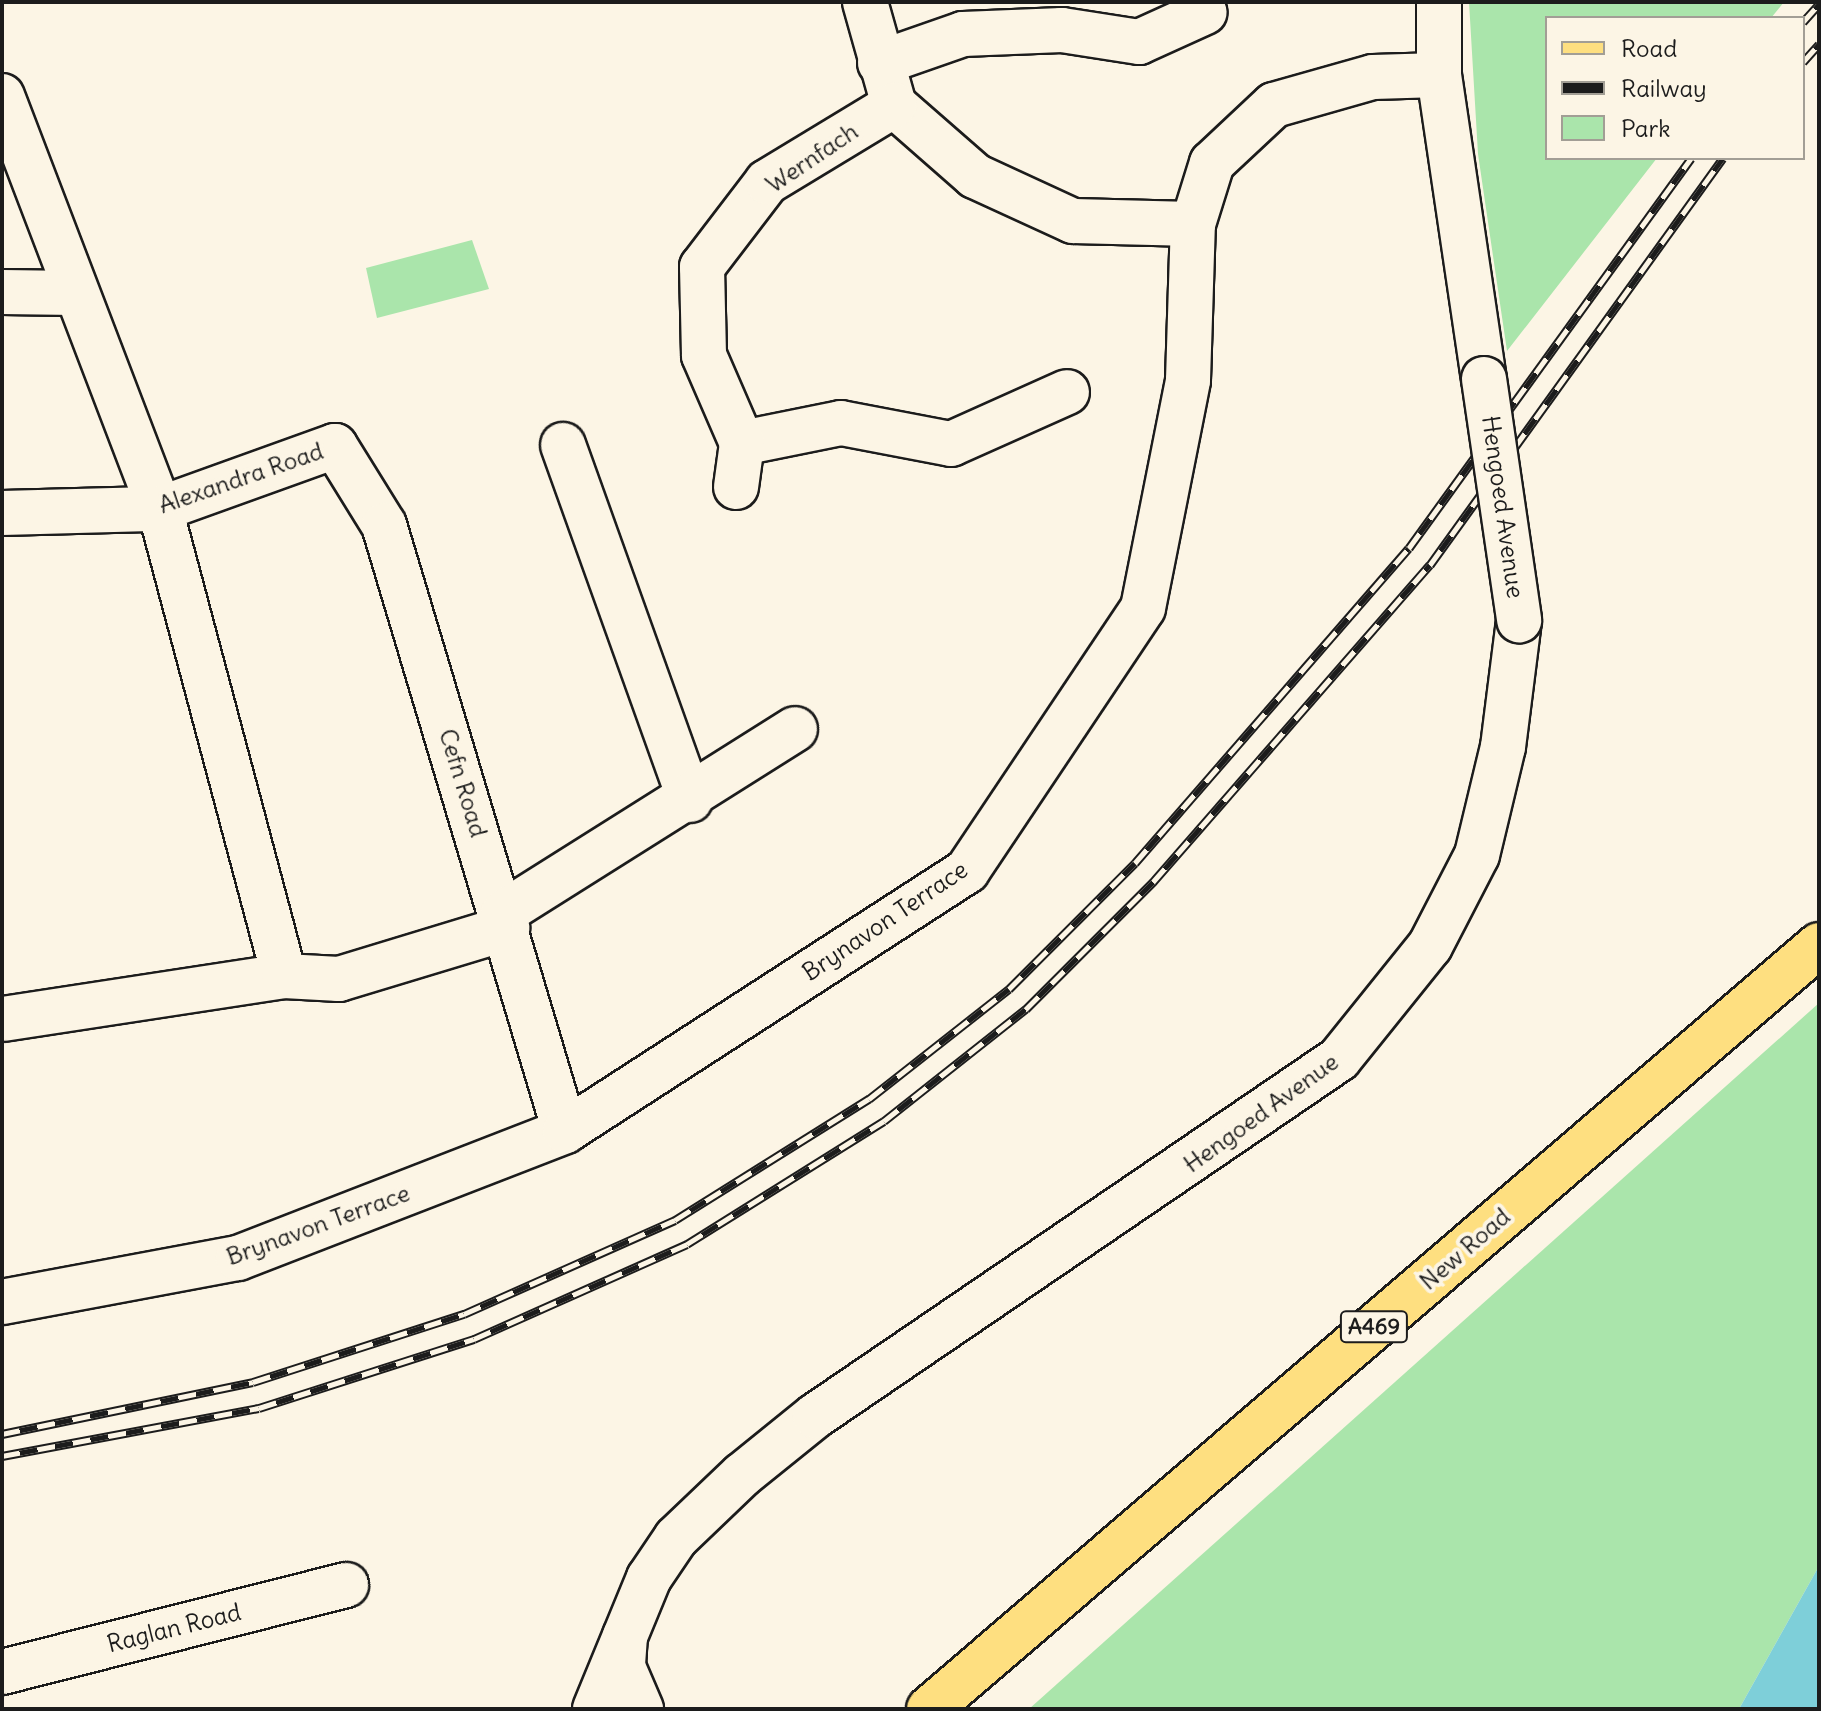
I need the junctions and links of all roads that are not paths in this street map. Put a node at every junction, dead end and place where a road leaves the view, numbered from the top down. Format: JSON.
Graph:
{"nodes":[{"id":1,"x":865,"y":2,"type":"edge"},
{"id":2,"x":1439,"y":2,"type":"edge"},
{"id":3,"x":1205,"y":12,"type":"dead end"},
{"id":4,"x":880,"y":63,"type":"junction"},
{"id":5,"x":1439,"y":75,"type":"junction"},
{"id":6,"x":2,"y":96,"type":"edge"},
{"id":7,"x":894,"y":105,"type":"junction"},
{"id":8,"x":1193,"y":224,"type":"junction"},
{"id":9,"x":2,"y":292,"type":"edge"},
{"id":10,"x":76,"y":293,"type":"junction"},
{"id":11,"x":1067,"y":392,"type":"dead end"},
{"id":12,"x":742,"y":443,"type":"junction"},
{"id":13,"x":563,"y":445,"type":"dead end"},
{"id":14,"x":335,"y":446,"type":"joint"},
{"id":15,"x":736,"y":487,"type":"dead end"},
{"id":16,"x":160,"y":509,"type":"junction"},
{"id":17,"x":2,"y":513,"type":"edge"},
{"id":18,"x":795,"y":729,"type":"dead end"},
{"id":19,"x":690,"y":800,"type":"junction"},
{"id":20,"x":505,"y":921,"type":"junction"},
{"id":21,"x":1819,"y":945,"type":"edge"},
{"id":22,"x":284,"y":976,"type":"junction"},
{"id":23,"x":2,"y":1035,"type":"edge"},
{"id":24,"x":565,"y":1131,"type":"junction"},
{"id":25,"x":2,"y":1302,"type":"edge"},
{"id":26,"x":346,"y":1585,"type":"dead end"},
{"id":27,"x":626,"y":1621,"type":"junction"},
{"id":28,"x":2,"y":1672,"type":"edge"},
{"id":29,"x":595,"y":1709,"type":"edge"},
{"id":30,"x":641,"y":1709,"type":"edge"},
{"id":31,"x":929,"y":1709,"type":"edge"}],
"edges":[{"from":1,"to":4,"type":"street"},
{"from":2,"to":5,"type":"street","name":"Hengoed Avenue"},
{"from":3,"to":4,"type":"street"},
{"from":4,"to":7,"type":"street"},
{"from":5,"to":8,"type":"street","name":"Brynavon Terrace"},
{"from":5,"to":27,"type":"street","name":"Hengoed Avenue","bridge":true},
{"from":6,"to":10,"type":"street"},
{"from":7,"to":8,"type":"street"},
{"from":7,"to":12,"type":"street","name":"Wernfach"},
{"from":8,"to":24,"type":"street","name":"Brynavon Terrace"},
{"from":9,"to":10,"type":"street"},
{"from":10,"to":16,"type":"street"},
{"from":11,"to":12,"type":"street"},
{"from":12,"to":15,"type":"street"},
{"from":13,"to":19,"type":"street"},
{"from":14,"to":16,"type":"street","name":"Alexandra Road"},
{"from":14,"to":20,"type":"street","name":"Cefn Road"},
{"from":16,"to":17,"type":"street","name":"Alexandra Road"},
{"from":16,"to":22,"type":"street"},
{"from":18,"to":19,"type":"street"},
{"from":19,"to":20,"type":"street"},
{"from":20,"to":22,"type":"street"},
{"from":20,"to":24,"type":"street","name":"Cefn Road"},
{"from":21,"to":31,"type":"main road","name":"New Road","number":"A469"},
{"from":22,"to":23,"type":"street"},
{"from":24,"to":25,"type":"street","name":"Brynavon Terrace"},
{"from":26,"to":28,"type":"street","name":"Raglan Road"},
{"from":27,"to":29,"type":"street","name":"Hengoed Avenue"},
{"from":27,"to":30,"type":"street","name":"Hengoed Avenue"}]}
